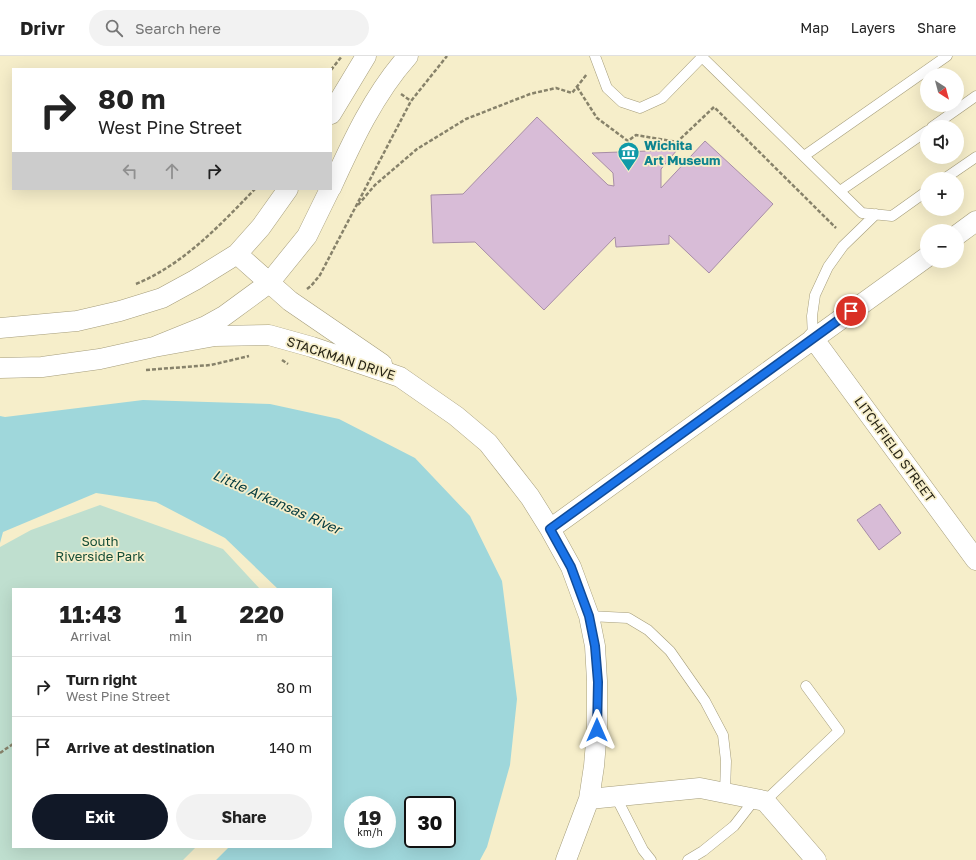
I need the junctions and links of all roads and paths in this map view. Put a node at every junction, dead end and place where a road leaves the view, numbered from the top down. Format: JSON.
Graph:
{"nodes":[{"id":1,"x":342,"y":56,"type":"edge"},
{"id":2,"x":366,"y":56,"type":"edge"},
{"id":3,"x":408,"y":56,"type":"edge"},
{"id":4,"x":447,"y":56,"type":"edge"},
{"id":5,"x":702,"y":56,"type":"edge"},
{"id":6,"x":947,"y":56,"type":"edge"},
{"id":7,"x":596,"y":59,"type":"edge"},
{"id":8,"x":332,"y":69,"type":"edge"},
{"id":9,"x":577,"y":87,"type":"junction"},
{"id":10,"x":976,"y":96,"type":"edge"},
{"id":11,"x":332,"y":112,"type":"edge"},
{"id":12,"x":942,"y":120,"type":"edge"},
{"id":13,"x":920,"y":136,"type":"edge"},
{"id":14,"x":804,"y":156,"type":"junction"},
{"id":15,"x":976,"y":157,"type":"edge"},
{"id":16,"x":954,"y":172,"type":"edge"},
{"id":17,"x":332,"y":186,"type":"edge"},
{"id":18,"x":254,"y":190,"type":"edge"},
{"id":19,"x":287,"y":190,"type":"edge"},
{"id":20,"x":330,"y":190,"type":"edge"},
{"id":21,"x":840,"y":191,"type":"junction"},
{"id":22,"x":920,"y":196,"type":"edge"},
{"id":23,"x":354,"y":209,"type":"junction"},
{"id":24,"x":876,"y":214,"type":"junction"},
{"id":25,"x":976,"y":221,"type":"edge"},
{"id":26,"x":836,"y":228,"type":"dead end"},
{"id":27,"x":964,"y":230,"type":"edge"},
{"id":28,"x":237,"y":254,"type":"junction"},
{"id":29,"x":920,"y":261,"type":"edge"},
{"id":30,"x":269,"y":283,"type":"junction"},
{"id":31,"x":132,"y":286,"type":"dead end"},
{"id":32,"x":290,"y":301,"type":"junction"},
{"id":33,"x":0,"y":328,"type":"edge"},
{"id":34,"x":813,"y":338,"type":"junction"},
{"id":35,"x":154,"y":347,"type":"junction"},
{"id":36,"x":250,"y":356,"type":"dead end"},
{"id":37,"x":231,"y":360,"type":"dead end"},
{"id":38,"x":0,"y":368,"type":"edge"},
{"id":39,"x":400,"y":376,"type":"junction"},
{"id":40,"x":550,"y":529,"type":"junction"},
{"id":41,"x":976,"y":560,"type":"edge"},
{"id":42,"x":589,"y":616,"type":"junction"},
{"id":43,"x":806,"y":686,"type":"dead end"},
{"id":44,"x":12,"y":745,"type":"edge"},
{"id":45,"x":0,"y":753,"type":"edge"},
{"id":46,"x":725,"y":793,"type":"junction"},
{"id":47,"x":616,"y":796,"type":"junction"},
{"id":48,"x":589,"y":799,"type":"junction"},
{"id":49,"x":760,"y":800,"type":"junction"},
{"id":50,"x":566,"y":860,"type":"edge"},
{"id":51,"x":651,"y":860,"type":"edge"},
{"id":52,"x":688,"y":860,"type":"edge"},
{"id":53,"x":816,"y":860,"type":"edge"}],
"edges":[{"from":1,"to":8,"type":"path"},
{"from":2,"to":11,"type":"street"},
{"from":3,"to":17,"type":"street"},
{"from":4,"to":23,"type":"path"},
{"from":5,"to":7,"type":"lane"},
{"from":5,"to":14,"type":"lane"},
{"from":6,"to":14,"type":"lane"},
{"from":7,"to":9,"type":"path"},
{"from":9,"to":23,"type":"path"},
{"from":9,"to":26,"type":"path"},
{"from":10,"to":12,"type":"lane"},
{"from":13,"to":21,"type":"lane"},
{"from":14,"to":21,"type":"lane"},
{"from":15,"to":16,"type":"lane"},
{"from":18,"to":31,"type":"path"},
{"from":19,"to":28,"type":"street"},
{"from":20,"to":30,"type":"street"},
{"from":21,"to":24,"type":"lane"},
{"from":22,"to":24,"type":"lane"},
{"from":23,"to":32,"type":"path"},
{"from":24,"to":34,"type":"lane"},
{"from":25,"to":27,"type":"street"},
{"from":28,"to":30,"type":"street"},
{"from":28,"to":33,"type":"street"},
{"from":29,"to":34,"type":"street"},
{"from":30,"to":32,"type":"street"},
{"from":30,"to":35,"type":"street"},
{"from":32,"to":39,"type":"street"},
{"from":34,"to":40,"type":"street"},
{"from":34,"to":41,"type":"street","name":"LITCHFIELD STREET"},
{"from":35,"to":38,"type":"street"},
{"from":35,"to":39,"type":"street","name":"STACKMAN DRIVE"},
{"from":36,"to":37,"type":"path"},
{"from":39,"to":40,"type":"street","name":"STACKMAN DRIVE"},
{"from":40,"to":42,"type":"street","name":"STACKMAN DRIVE"},
{"from":42,"to":46,"type":"lane"},
{"from":42,"to":48,"type":"street","name":"STACKMAN DRIVE"},
{"from":43,"to":49,"type":"lane"},
{"from":44,"to":45,"type":"path"},
{"from":46,"to":47,"type":"street"},
{"from":46,"to":49,"type":"street"},
{"from":47,"to":48,"type":"street"},
{"from":47,"to":51,"type":"lane"},
{"from":48,"to":50,"type":"street","name":"STACKMAN DRIVE"},
{"from":49,"to":52,"type":"lane"},
{"from":49,"to":53,"type":"street"}]}
